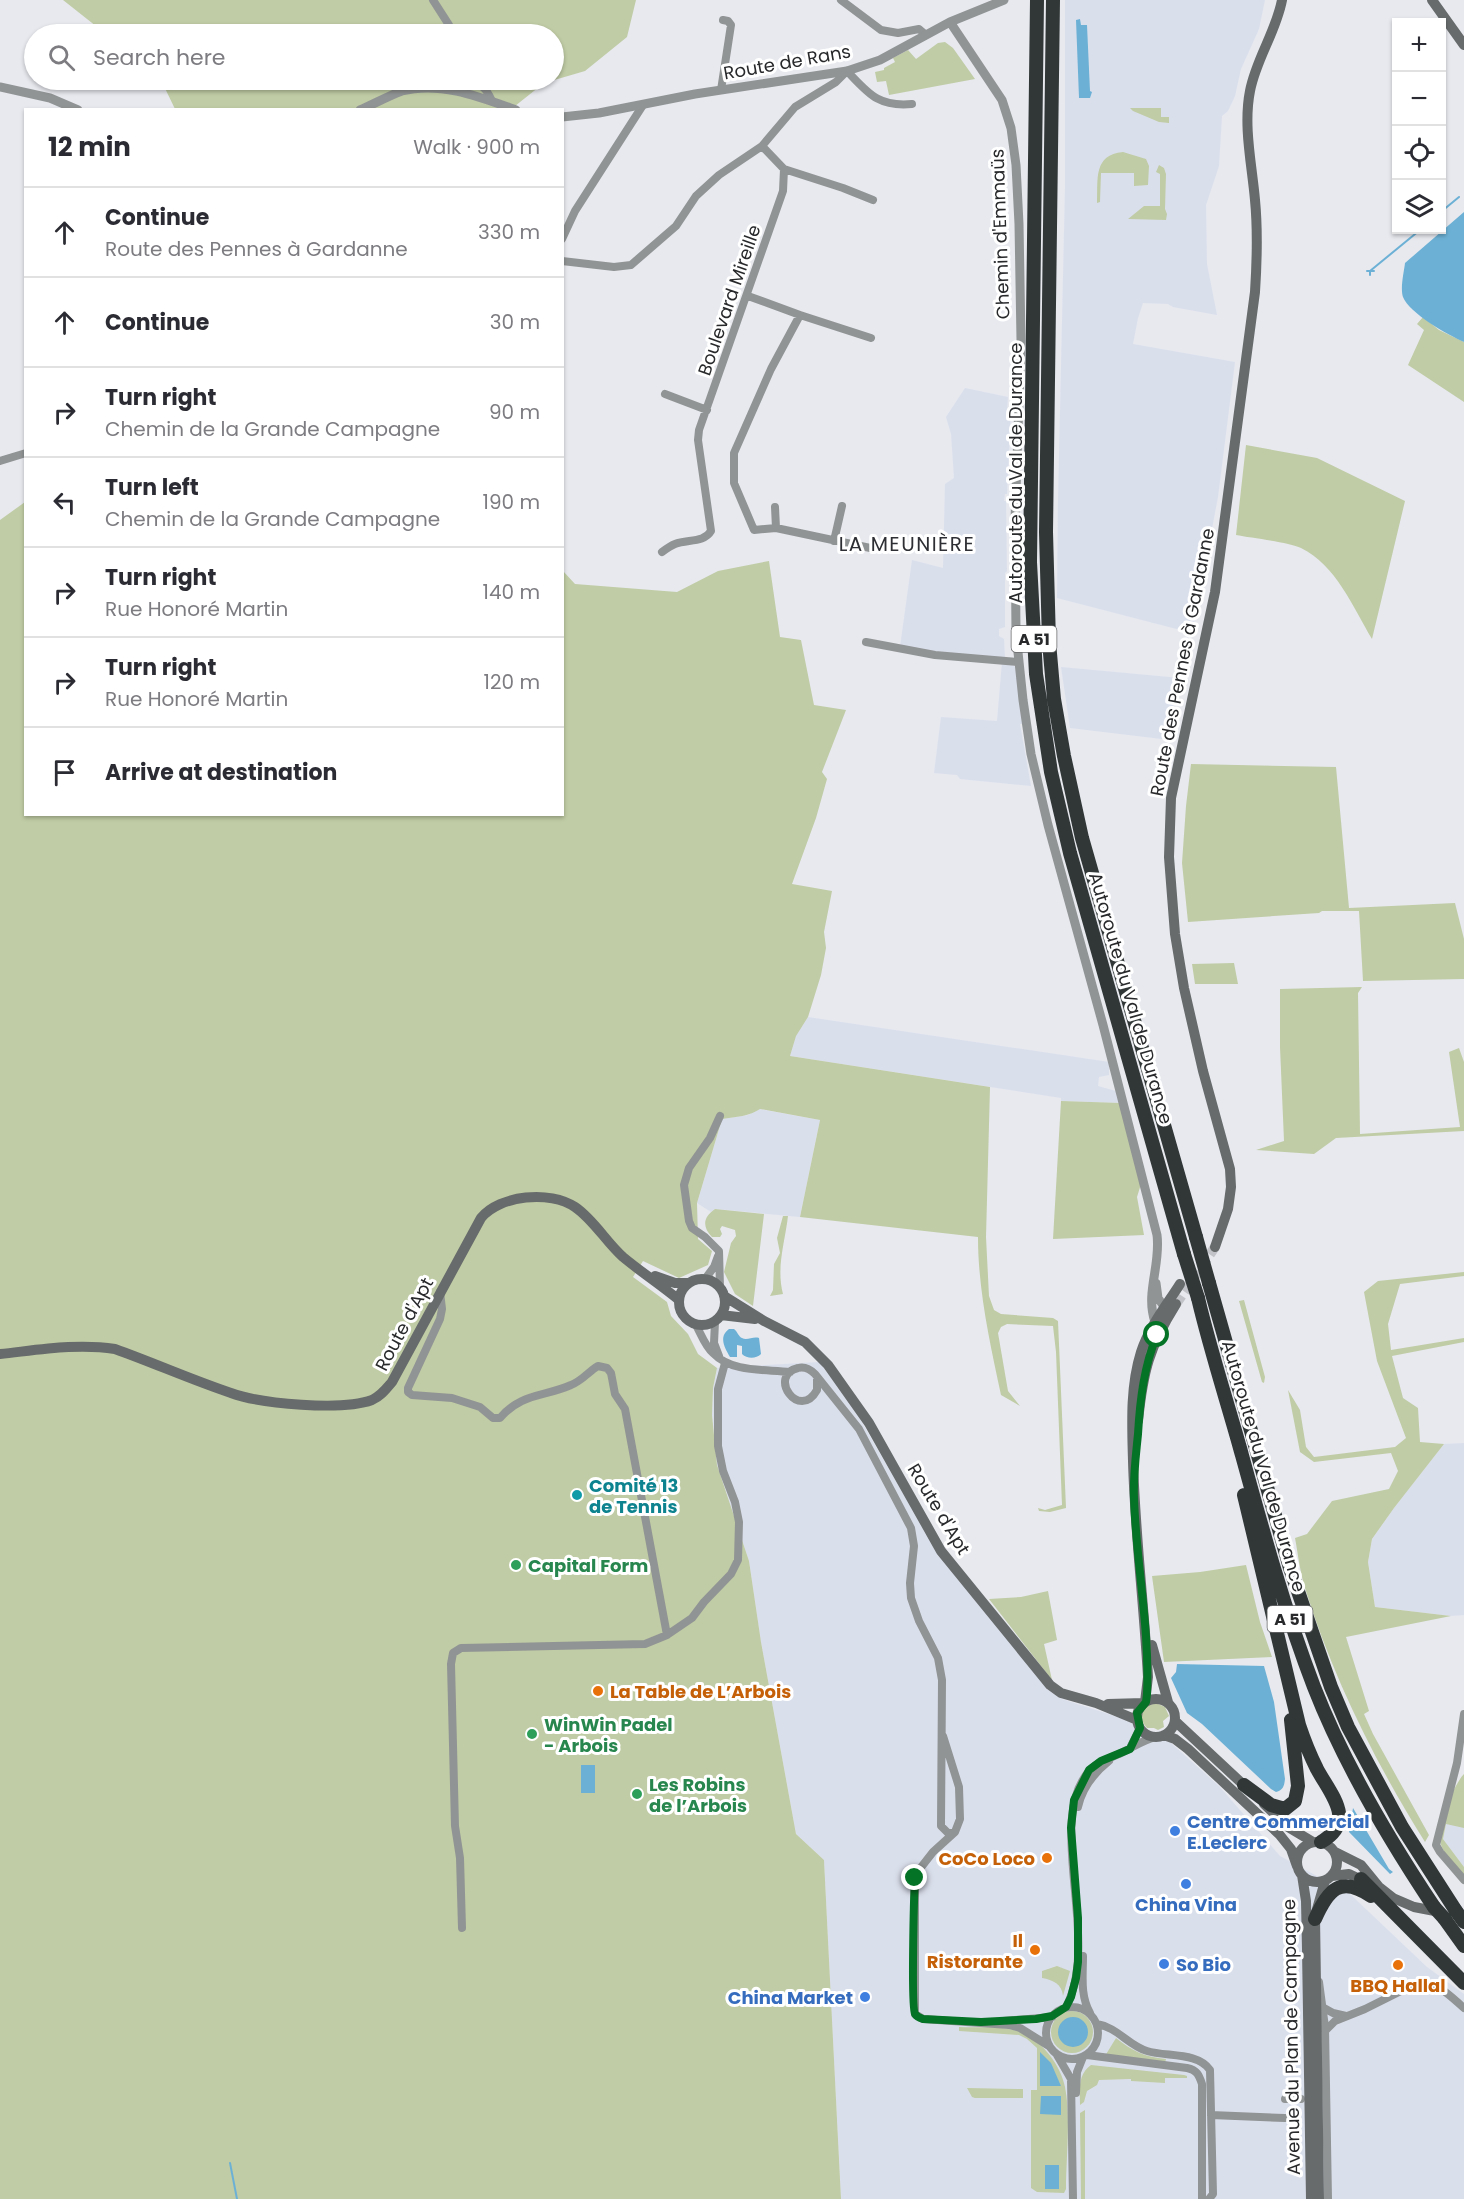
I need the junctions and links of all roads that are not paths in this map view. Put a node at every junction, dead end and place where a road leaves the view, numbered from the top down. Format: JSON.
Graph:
{"nodes":[{"id":1,"x":433,"y":0,"type":"edge"},
{"id":2,"x":841,"y":0,"type":"edge"},
{"id":3,"x":1004,"y":0,"type":"edge"},
{"id":4,"x":1053,"y":0,"type":"edge"},
{"id":5,"x":1282,"y":0,"type":"edge"},
{"id":6,"x":1432,"y":0,"type":"edge"},
{"id":7,"x":1037,"y":2,"type":"edge"},
{"id":8,"x":723,"y":20,"type":"dead end"},
{"id":9,"x":950,"y":22,"type":"junction"},
{"id":10,"x":448,"y":24,"type":"edge"},
{"id":11,"x":926,"y":35,"type":"junction"},
{"id":12,"x":1464,"y":45,"type":"edge"},
{"id":13,"x":847,"y":71,"type":"junction"},
{"id":14,"x":0,"y":87,"type":"edge"},
{"id":15,"x":415,"y":90,"type":"edge"},
{"id":16,"x":446,"y":90,"type":"edge"},
{"id":17,"x":487,"y":90,"type":"edge"},
{"id":18,"x":721,"y":90,"type":"junction"},
{"id":19,"x":492,"y":101,"type":"junction"},
{"id":20,"x":912,"y":104,"type":"dead end"},
{"id":21,"x":643,"y":105,"type":"junction"},
{"id":22,"x":73,"y":108,"type":"edge"},
{"id":23,"x":365,"y":108,"type":"edge"},
{"id":24,"x":511,"y":108,"type":"edge"},
{"id":25,"x":564,"y":117,"type":"edge"},
{"id":26,"x":762,"y":146,"type":"junction"},
{"id":27,"x":784,"y":170,"type":"junction"},
{"id":28,"x":873,"y":200,"type":"dead end"},
{"id":29,"x":564,"y":235,"type":"edge"},
{"id":30,"x":564,"y":261,"type":"edge"},
{"id":31,"x":748,"y":296,"type":"junction"},
{"id":32,"x":800,"y":315,"type":"junction"},
{"id":33,"x":871,"y":338,"type":"dead end"},
{"id":34,"x":665,"y":394,"type":"dead end"},
{"id":35,"x":707,"y":410,"type":"junction"},
{"id":36,"x":24,"y":454,"type":"edge"},
{"id":37,"x":0,"y":461,"type":"edge"},
{"id":38,"x":842,"y":506,"type":"dead end"},
{"id":39,"x":775,"y":507,"type":"dead end"},
{"id":40,"x":776,"y":528,"type":"junction"},
{"id":41,"x":834,"y":541,"type":"junction"},
{"id":42,"x":875,"y":549,"type":"dead end"},
{"id":43,"x":662,"y":552,"type":"dead end"},
{"id":44,"x":866,"y":642,"type":"dead end"},
{"id":45,"x":1018,"y":662,"type":"junction"},
{"id":46,"x":720,"y":1116,"type":"dead end"},
{"id":47,"x":1213,"y":1244,"type":"tunnel mouth"},
{"id":48,"x":719,"y":1251,"type":"junction"},
{"id":49,"x":640,"y":1270,"type":"junction"},
{"id":50,"x":1155,"y":1272,"type":"junction"},
{"id":51,"x":705,"y":1279,"type":"junction"},
{"id":52,"x":689,"y":1283,"type":"junction"},
{"id":53,"x":1180,"y":1284,"type":"dead end"},
{"id":54,"x":722,"y":1292,"type":"junction"},
{"id":55,"x":440,"y":1293,"type":"junction"},
{"id":56,"x":679,"y":1300,"type":"junction"},
{"id":57,"x":1176,"y":1304,"type":"tunnel mouth"},
{"id":58,"x":1199,"y":1304,"type":"junction"},
{"id":59,"x":1165,"y":1308,"type":"junction"},
{"id":60,"x":718,"y":1319,"type":"junction"},
{"id":61,"x":764,"y":1321,"type":"junction"},
{"id":62,"x":1155,"y":1322,"type":"junction"},
{"id":63,"x":696,"y":1324,"type":"junction"},
{"id":64,"x":0,"y":1354,"type":"edge"},
{"id":65,"x":723,"y":1362,"type":"junction"},
{"id":66,"x":767,"y":1369,"type":"junction"},
{"id":67,"x":790,"y":1372,"type":"junction"},
{"id":68,"x":1144,"y":1377,"type":"junction"},
{"id":69,"x":817,"y":1379,"type":"junction"},
{"id":70,"x":785,"y":1382,"type":"junction"},
{"id":71,"x":810,"y":1398,"type":"junction"},
{"id":72,"x":836,"y":1401,"type":"junction"},
{"id":73,"x":1134,"y":1496,"type":"junction"},
{"id":74,"x":1144,"y":1604,"type":"junction"},
{"id":75,"x":667,"y":1635,"type":"junction"},
{"id":76,"x":1279,"y":1644,"type":"junction"},
{"id":77,"x":1145,"y":1702,"type":"junction"},
{"id":78,"x":1168,"y":1702,"type":"junction"},
{"id":79,"x":1096,"y":1703,"type":"junction"},
{"id":80,"x":1464,"y":1714,"type":"edge"},
{"id":81,"x":1175,"y":1721,"type":"junction"},
{"id":82,"x":1138,"y":1724,"type":"junction"},
{"id":83,"x":942,"y":1729,"type":"junction"},
{"id":84,"x":1160,"y":1736,"type":"junction"},
{"id":85,"x":1130,"y":1749,"type":"junction"},
{"id":86,"x":1113,"y":1757,"type":"junction"},
{"id":87,"x":957,"y":1783,"type":"junction"},
{"id":88,"x":1244,"y":1785,"type":"junction"},
{"id":89,"x":941,"y":1788,"type":"junction"},
{"id":90,"x":941,"y":1826,"type":"junction"},
{"id":91,"x":953,"y":1833,"type":"junction"},
{"id":92,"x":1317,"y":1842,"type":"junction"},
{"id":93,"x":933,"y":1852,"type":"junction"},
{"id":94,"x":1335,"y":1852,"type":"junction"},
{"id":95,"x":1299,"y":1871,"type":"junction"},
{"id":96,"x":1329,"y":1879,"type":"junction"},
{"id":97,"x":1361,"y":1879,"type":"junction"},
{"id":98,"x":1464,"y":1880,"type":"edge"},
{"id":99,"x":1379,"y":1887,"type":"junction"},
{"id":100,"x":1387,"y":1906,"type":"junction"},
{"id":101,"x":1458,"y":1916,"type":"edge"},
{"id":102,"x":1315,"y":1920,"type":"junction"},
{"id":103,"x":462,"y":1928,"type":"dead end"},
{"id":104,"x":1464,"y":1946,"type":"edge"},
{"id":105,"x":1315,"y":1967,"type":"junction"},
{"id":106,"x":1464,"y":1983,"type":"edge"},
{"id":107,"x":1066,"y":2007,"type":"junction"},
{"id":108,"x":1324,"y":2008,"type":"junction"},
{"id":109,"x":1464,"y":2008,"type":"edge"},
{"id":110,"x":1090,"y":2013,"type":"junction"},
{"id":111,"x":1052,"y":2016,"type":"junction"},
{"id":112,"x":1348,"y":2017,"type":"junction"},
{"id":113,"x":981,"y":2022,"type":"junction"},
{"id":114,"x":1097,"y":2024,"type":"junction"},
{"id":115,"x":1325,"y":2031,"type":"junction"},
{"id":116,"x":1052,"y":2049,"type":"junction"},
{"id":117,"x":1085,"y":2056,"type":"junction"},
{"id":118,"x":1285,"y":2099,"type":"dead end"},
{"id":119,"x":1301,"y":2099,"type":"dead end"},
{"id":120,"x":1211,"y":2115,"type":"junction"},
{"id":121,"x":1285,"y":2118,"type":"dead end"},
{"id":122,"x":1212,"y":2197,"type":"edge"},
{"id":123,"x":1075,"y":2199,"type":"edge"},
{"id":124,"x":1202,"y":2199,"type":"edge"},
{"id":125,"x":1311,"y":2199,"type":"edge"},
{"id":126,"x":1319,"y":2199,"type":"edge"},
{"id":127,"x":1328,"y":2199,"type":"edge"}],
"edges":[{"from":1,"to":10,"type":"street"},
{"from":2,"to":11,"type":"street"},
{"from":3,"to":9,"type":"street","name":"Route de Rans"},
{"from":4,"to":101,"type":"highway","name":"Autoroute du Val de Durance","number":"A 51","bridge":true},
{"from":5,"to":47,"type":"main road","name":"Route des Pennes à Gardanne"},
{"from":6,"to":12,"type":"main road"},
{"from":7,"to":58,"type":"highway","name":"Autoroute du Val de Durance","number":"A 51","bridge":true},
{"from":8,"to":18,"type":"street"},
{"from":9,"to":11,"type":"street","name":"Route de Rans"},
{"from":9,"to":45,"type":"street","name":"Chemin d'Emmaüs"},
{"from":11,"to":13,"type":"street","name":"Route de Rans"},
{"from":13,"to":18,"type":"street","name":"Route de Rans"},
{"from":13,"to":20,"type":"street"},
{"from":13,"to":26,"type":"street"},
{"from":14,"to":22,"type":"street"},
{"from":15,"to":23,"type":"street"},
{"from":16,"to":19,"type":"street"},
{"from":17,"to":19,"type":"street"},
{"from":18,"to":21,"type":"street","name":"Route de Rans"},
{"from":19,"to":24,"type":"street"},
{"from":21,"to":25,"type":"street","name":"Route de Rans"},
{"from":21,"to":29,"type":"street"},
{"from":26,"to":27,"type":"street"},
{"from":26,"to":30,"type":"street"},
{"from":27,"to":28,"type":"street"},
{"from":27,"to":31,"type":"street","name":"Boulevard Mireille"},
{"from":31,"to":32,"type":"street"},
{"from":31,"to":35,"type":"street","name":"Boulevard Mireille"},
{"from":32,"to":33,"type":"street"},
{"from":32,"to":40,"type":"street"},
{"from":34,"to":35,"type":"street"},
{"from":35,"to":43,"type":"street","name":"Boulevard Mireille"},
{"from":36,"to":37,"type":"street"},
{"from":38,"to":41,"type":"street"},
{"from":39,"to":40,"type":"street"},
{"from":40,"to":41,"type":"street"},
{"from":41,"to":42,"type":"street"},
{"from":44,"to":45,"type":"street"},
{"from":45,"to":50,"type":"street","name":"Chemin d'Emmaüs"},
{"from":46,"to":48,"type":"street"},
{"from":48,"to":51,"type":"street"},
{"from":48,"to":54,"type":"street"},
{"from":49,"to":52,"type":"main road","name":"Route d'Apt"},
{"from":49,"to":55,"type":"main road","name":"Route d'Apt"},
{"from":49,"to":56,"type":"main road","name":"Route d'Apt"},
{"from":50,"to":59,"type":"street"},
{"from":50,"to":62,"type":"street"},
{"from":51,"to":52,"type":"main road"},
{"from":51,"to":54,"type":"main road"},
{"from":52,"to":56,"type":"main road"},
{"from":53,"to":59,"type":"main road"},
{"from":54,"to":60,"type":"main road"},
{"from":54,"to":61,"type":"main road","name":"Route d'Apt"},
{"from":55,"to":64,"type":"main road","name":"Route d'Apt"},
{"from":55,"to":75,"type":"street"},
{"from":56,"to":63,"type":"main road"},
{"from":57,"to":68,"type":"main road"},
{"from":58,"to":76,"type":"highway"},
{"from":58,"to":101,"type":"highway","name":"Autoroute du Val de Durance","number":"A 51","bridge":true},
{"from":59,"to":62,"type":"main road"},
{"from":59,"to":68,"type":"street"},
{"from":60,"to":61,"type":"main road","name":"Route d'Apt"},
{"from":60,"to":63,"type":"main road"},
{"from":60,"to":65,"type":"street"},
{"from":61,"to":79,"type":"main road","name":"Route d'Apt"},
{"from":62,"to":73,"type":"main road"},
{"from":63,"to":65,"type":"street"},
{"from":65,"to":66,"type":"street"},
{"from":65,"to":75,"type":"street"},
{"from":66,"to":67,"type":"street"},
{"from":66,"to":70,"type":"street"},
{"from":67,"to":69,"type":"street"},
{"from":67,"to":70,"type":"street"},
{"from":68,"to":73,"type":"main road"},
{"from":69,"to":71,"type":"street"},
{"from":69,"to":72,"type":"street"},
{"from":70,"to":71,"type":"street"},
{"from":71,"to":72,"type":"street"},
{"from":72,"to":83,"type":"street"},
{"from":73,"to":74,"type":"main road"},
{"from":74,"to":77,"type":"main road"},
{"from":74,"to":78,"type":"main road"},
{"from":75,"to":103,"type":"street"},
{"from":76,"to":88,"type":"highway"},
{"from":76,"to":92,"type":"highway"},
{"from":77,"to":78,"type":"main road"},
{"from":77,"to":79,"type":"main road","name":"Route d'Apt"},
{"from":77,"to":82,"type":"main road"},
{"from":78,"to":81,"type":"main road"},
{"from":79,"to":82,"type":"main road","name":"Route d'Apt"},
{"from":80,"to":98,"type":"street"},
{"from":81,"to":84,"type":"main road"},
{"from":81,"to":88,"type":"main road"},
{"from":82,"to":84,"type":"main road"},
{"from":82,"to":85,"type":"street"},
{"from":83,"to":87,"type":"street"},
{"from":83,"to":89,"type":"street"},
{"from":84,"to":85,"type":"street"},
{"from":84,"to":95,"type":"main road"},
{"from":85,"to":86,"type":"street"},
{"from":86,"to":107,"type":"street"},
{"from":86,"to":110,"type":"street"},
{"from":87,"to":89,"type":"street"},
{"from":87,"to":91,"type":"street"},
{"from":88,"to":92,"type":"main road"},
{"from":89,"to":90,"type":"street"},
{"from":90,"to":91,"type":"street"},
{"from":90,"to":93,"type":"street"},
{"from":91,"to":93,"type":"street"},
{"from":92,"to":94,"type":"main road"},
{"from":92,"to":95,"type":"main road"},
{"from":93,"to":113,"type":"street"},
{"from":94,"to":96,"type":"main road"},
{"from":94,"to":99,"type":"main road"},
{"from":95,"to":96,"type":"main road"},
{"from":95,"to":125,"type":"main road","name":"Avenue du Plan de Campagne"},
{"from":96,"to":97,"type":"main road"},
{"from":96,"to":102,"type":"main road","name":"Avenue du Plan de Campagne"},
{"from":97,"to":99,"type":"main road"},
{"from":97,"to":100,"type":"highway"},
{"from":99,"to":101,"type":"main road"},
{"from":100,"to":102,"type":"highway"},
{"from":100,"to":106,"type":"highway"},
{"from":101,"to":104,"type":"highway","name":"Autoroute du Val de Durance","number":"A 51"},
{"from":102,"to":105,"type":"main road","name":"Avenue du Plan de Campagne"},
{"from":105,"to":108,"type":"street"},
{"from":105,"to":126,"type":"main road","name":"Avenue du Plan de Campagne"},
{"from":107,"to":110,"type":"street"},
{"from":107,"to":111,"type":"street"},
{"from":108,"to":112,"type":"street"},
{"from":108,"to":115,"type":"street"},
{"from":109,"to":112,"type":"street"},
{"from":110,"to":114,"type":"street"},
{"from":111,"to":113,"type":"street"},
{"from":111,"to":116,"type":"street"},
{"from":112,"to":115,"type":"street"},
{"from":113,"to":116,"type":"street"},
{"from":114,"to":117,"type":"street"},
{"from":114,"to":120,"type":"street"},
{"from":115,"to":127,"type":"street"},
{"from":116,"to":117,"type":"street"},
{"from":116,"to":123,"type":"street"},
{"from":117,"to":123,"type":"street"},
{"from":117,"to":124,"type":"street"},
{"from":118,"to":119,"type":"street"},
{"from":120,"to":121,"type":"street"},
{"from":120,"to":122,"type":"street"}]}
